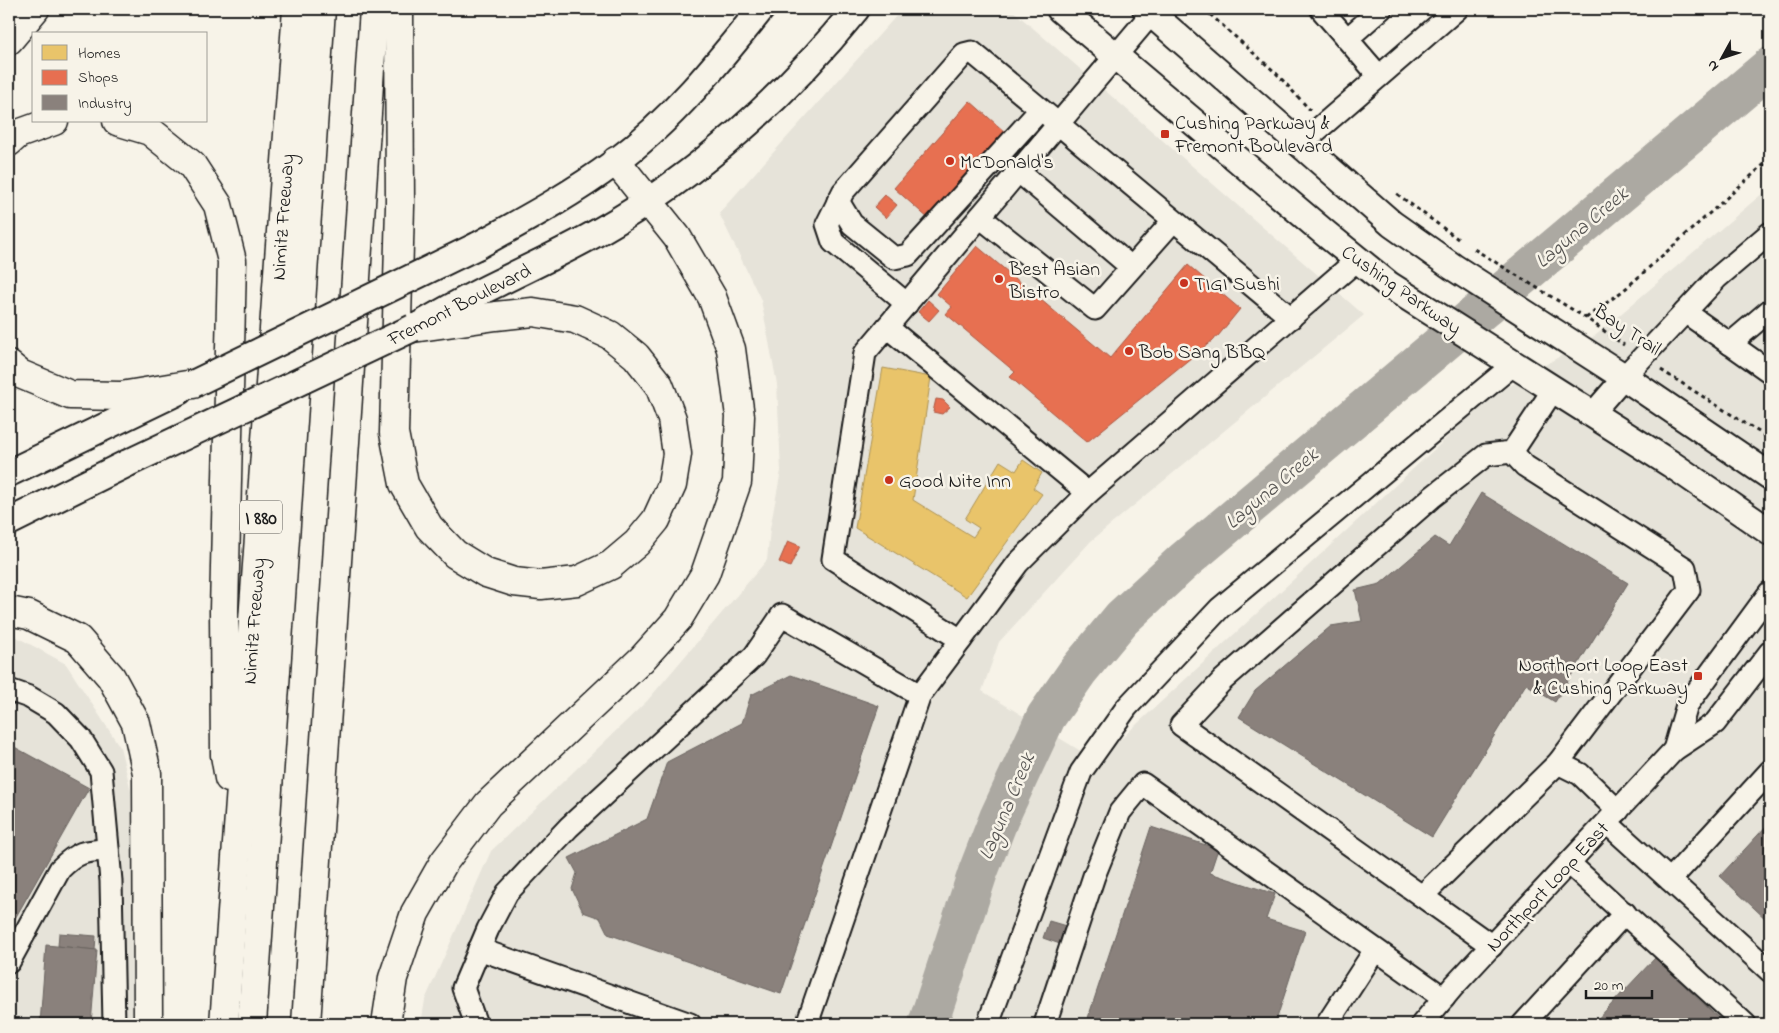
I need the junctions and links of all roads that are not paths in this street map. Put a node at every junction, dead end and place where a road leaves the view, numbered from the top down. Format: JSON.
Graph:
{"nodes":[{"id":1,"x":34,"y":9,"type":"edge"},
{"id":2,"x":297,"y":9,"type":"edge"},
{"id":3,"x":321,"y":9,"type":"edge"},
{"id":4,"x":374,"y":9,"type":"edge"},
{"id":5,"x":399,"y":9,"type":"edge"},
{"id":6,"x":762,"y":9,"type":"edge"},
{"id":7,"x":856,"y":9,"type":"edge"},
{"id":8,"x":1321,"y":9,"type":"edge"},
{"id":9,"x":1381,"y":9,"type":"edge"},
{"id":10,"x":1457,"y":9,"type":"edge"},
{"id":11,"x":1062,"y":11,"type":"edge"},
{"id":12,"x":1149,"y":11,"type":"edge"},
{"id":13,"x":1347,"y":39,"type":"junction"},
{"id":14,"x":9,"y":40,"type":"edge"},
{"id":15,"x":1115,"y":55,"type":"junction"},
{"id":16,"x":1379,"y":76,"type":"junction"},
{"id":17,"x":1040,"y":110,"type":"junction"},
{"id":18,"x":51,"y":122,"type":"edge"},
{"id":19,"x":120,"y":122,"type":"edge"},
{"id":20,"x":1057,"y":124,"type":"junction"},
{"id":21,"x":9,"y":142,"type":"edge"},
{"id":22,"x":1301,"y":144,"type":"junction"},
{"id":23,"x":616,"y":162,"type":"junction"},
{"id":24,"x":1018,"y":171,"type":"junction"},
{"id":25,"x":648,"y":200,"type":"junction"},
{"id":26,"x":838,"y":202,"type":"junction"},
{"id":27,"x":980,"y":217,"type":"junction"},
{"id":28,"x":1173,"y":221,"type":"junction"},
{"id":29,"x":1770,"y":233,"type":"edge"},
{"id":30,"x":1357,"y":260,"type":"junction"},
{"id":31,"x":1131,"y":268,"type":"junction"},
{"id":32,"x":907,"y":304,"type":"junction"},
{"id":33,"x":1770,"y":310,"type":"edge"},
{"id":34,"x":1685,"y":312,"type":"junction"},
{"id":35,"x":1290,"y":318,"type":"junction"},
{"id":36,"x":887,"y":327,"type":"junction"},
{"id":37,"x":413,"y":328,"type":"junction"},
{"id":38,"x":1730,"y":344,"type":"junction"},
{"id":39,"x":1507,"y":361,"type":"junction"},
{"id":40,"x":9,"y":365,"type":"edge"},
{"id":41,"x":1770,"y":372,"type":"edge"},
{"id":42,"x":1624,"y":377,"type":"junction"},
{"id":43,"x":193,"y":384,"type":"joint"},
{"id":44,"x":1553,"y":390,"type":"junction"},
{"id":45,"x":119,"y":408,"type":"junction"},
{"id":46,"x":1592,"y":414,"type":"junction"},
{"id":47,"x":1512,"y":452,"type":"junction"},
{"id":48,"x":9,"y":473,"type":"edge"},
{"id":49,"x":1770,"y":476,"type":"edge"},
{"id":50,"x":1088,"y":493,"type":"junction"},
{"id":51,"x":9,"y":522,"type":"edge"},
{"id":52,"x":1770,"y":532,"type":"edge"},
{"id":53,"x":1770,"y":592,"type":"edge"},
{"id":54,"x":9,"y":611,"type":"edge"},
{"id":55,"x":961,"y":640,"type":"junction"},
{"id":56,"x":1770,"y":652,"type":"edge"},
{"id":57,"x":9,"y":690,"type":"edge"},
{"id":58,"x":920,"y":695,"type":"junction"},
{"id":59,"x":1674,"y":750,"type":"junction"},
{"id":60,"x":1558,"y":763,"type":"junction"},
{"id":61,"x":1770,"y":771,"type":"edge"},
{"id":62,"x":1612,"y":817,"type":"junction"},
{"id":63,"x":237,"y":839,"type":"junction"},
{"id":64,"x":108,"y":850,"type":"junction"},
{"id":65,"x":1569,"y":863,"type":"junction"},
{"id":66,"x":1670,"y":880,"type":"junction"},
{"id":67,"x":1422,"y":896,"type":"junction"},
{"id":68,"x":1624,"y":913,"type":"junction"},
{"id":69,"x":1492,"y":946,"type":"junction"},
{"id":70,"x":479,"y":949,"type":"junction"},
{"id":71,"x":1375,"y":950,"type":"junction"},
{"id":72,"x":9,"y":962,"type":"edge"},
{"id":73,"x":1770,"y":971,"type":"edge"},
{"id":74,"x":1444,"y":998,"type":"junction"},
{"id":75,"x":114,"y":1024,"type":"edge"},
{"id":76,"x":148,"y":1024,"type":"edge"},
{"id":77,"x":224,"y":1024,"type":"edge"},
{"id":78,"x":252,"y":1024,"type":"edge"},
{"id":79,"x":306,"y":1024,"type":"edge"},
{"id":80,"x":386,"y":1024,"type":"edge"},
{"id":81,"x":476,"y":1024,"type":"edge"},
{"id":82,"x":690,"y":1024,"type":"edge"},
{"id":83,"x":807,"y":1024,"type":"edge"},
{"id":84,"x":988,"y":1024,"type":"edge"},
{"id":85,"x":1045,"y":1024,"type":"edge"},
{"id":86,"x":1327,"y":1024,"type":"edge"},
{"id":87,"x":1422,"y":1024,"type":"edge"},
{"id":88,"x":1523,"y":1024,"type":"edge"},
{"id":89,"x":1745,"y":1024,"type":"edge"}],
"edges":[{"from":1,"to":14,"type":"highway"},
{"from":2,"to":63,"type":"highway","name":"Nimitz Freeway","number":"I 880"},
{"from":3,"to":78,"type":"highway","number":"I 880"},
{"from":4,"to":79,"type":"highway"},
{"from":5,"to":37,"type":"highway"},
{"from":6,"to":23,"type":"main road"},
{"from":7,"to":25,"type":"main road","name":"Fremont Boulevard"},
{"from":8,"to":13,"type":"street"},
{"from":9,"to":13,"type":"street"},
{"from":10,"to":16,"type":"street"},
{"from":11,"to":15,"type":"main road","name":"Cushing Parkway"},
{"from":12,"to":15,"type":"street"},
{"from":12,"to":22,"type":"main road"},
{"from":13,"to":16,"type":"street"},
{"from":15,"to":20,"type":"street"},
{"from":15,"to":30,"type":"main road","name":"Cushing Parkway"},
{"from":16,"to":22,"type":"street"},
{"from":17,"to":20,"type":"street"},
{"from":17,"to":26,"type":"street"},
{"from":17,"to":26,"type":"street"},
{"from":18,"to":21,"type":"highway"},
{"from":19,"to":63,"type":"highway"},
{"from":20,"to":24,"type":"street"},
{"from":20,"to":28,"type":"street"},
{"from":22,"to":42,"type":"main road"},
{"from":23,"to":25,"type":"highway"},
{"from":23,"to":43,"type":"main road","bridge":true},
{"from":24,"to":27,"type":"street"},
{"from":24,"to":31,"type":"street"},
{"from":25,"to":37,"type":"main road","name":"Fremont Boulevard"},
{"from":25,"to":80,"type":"highway"},
{"from":26,"to":32,"type":"street"},
{"from":27,"to":31,"type":"street"},
{"from":27,"to":32,"type":"street"},
{"from":28,"to":31,"type":"street"},
{"from":28,"to":35,"type":"street"},
{"from":29,"to":34,"type":"street"},
{"from":30,"to":35,"type":"street"},
{"from":30,"to":39,"type":"main road","name":"Cushing Parkway"},
{"from":32,"to":36,"type":"street"},
{"from":33,"to":38,"type":"street"},
{"from":34,"to":38,"type":"street"},
{"from":34,"to":42,"type":"street"},
{"from":35,"to":50,"type":"street"},
{"from":36,"to":50,"type":"street"},
{"from":36,"to":55,"type":"street"},
{"from":37,"to":51,"type":"main road","name":"Fremont Boulevard","bridge":true},
{"from":38,"to":41,"type":"street"},
{"from":39,"to":44,"type":"main road","name":"Cushing Parkway"},
{"from":39,"to":84,"type":"street"},
{"from":40,"to":45,"type":"highway"},
{"from":42,"to":46,"type":"street"},
{"from":42,"to":49,"type":"main road"},
{"from":43,"to":45,"type":"highway"},
{"from":44,"to":46,"type":"main road","name":"Cushing Parkway"},
{"from":44,"to":47,"type":"street"},
{"from":45,"to":48,"type":"main road"},
{"from":46,"to":52,"type":"main road","name":"Cushing Parkway"},
{"from":47,"to":60,"type":"street"},
{"from":47,"to":67,"type":"street"},
{"from":50,"to":55,"type":"street"},
{"from":53,"to":59,"type":"street","name":"Northport Loop East"},
{"from":54,"to":76,"type":"highway"},
{"from":55,"to":58,"type":"street"},
{"from":56,"to":59,"type":"street","name":"Northport Loop East"},
{"from":57,"to":64,"type":"street"},
{"from":58,"to":70,"type":"street"},
{"from":58,"to":83,"type":"street"},
{"from":59,"to":62,"type":"street","name":"Northport Loop East"},
{"from":60,"to":62,"type":"street"},
{"from":60,"to":67,"type":"street"},
{"from":61,"to":66,"type":"street"},
{"from":62,"to":65,"type":"street","name":"Northport Loop East"},
{"from":62,"to":66,"type":"street"},
{"from":63,"to":77,"type":"highway","name":"Nimitz Freeway","number":"I 880"},
{"from":64,"to":72,"type":"street"},
{"from":64,"to":75,"type":"street"},
{"from":65,"to":68,"type":"street"},
{"from":65,"to":69,"type":"street","name":"Northport Loop East"},
{"from":66,"to":73,"type":"street"},
{"from":67,"to":69,"type":"street"},
{"from":68,"to":88,"type":"street"},
{"from":68,"to":89,"type":"street"},
{"from":69,"to":74,"type":"street","name":"Northport Loop East"},
{"from":70,"to":81,"type":"street"},
{"from":70,"to":82,"type":"street"},
{"from":71,"to":74,"type":"street"},
{"from":71,"to":85,"type":"street"},
{"from":71,"to":86,"type":"street"},
{"from":74,"to":87,"type":"street","name":"Northport Loop East"}]}
